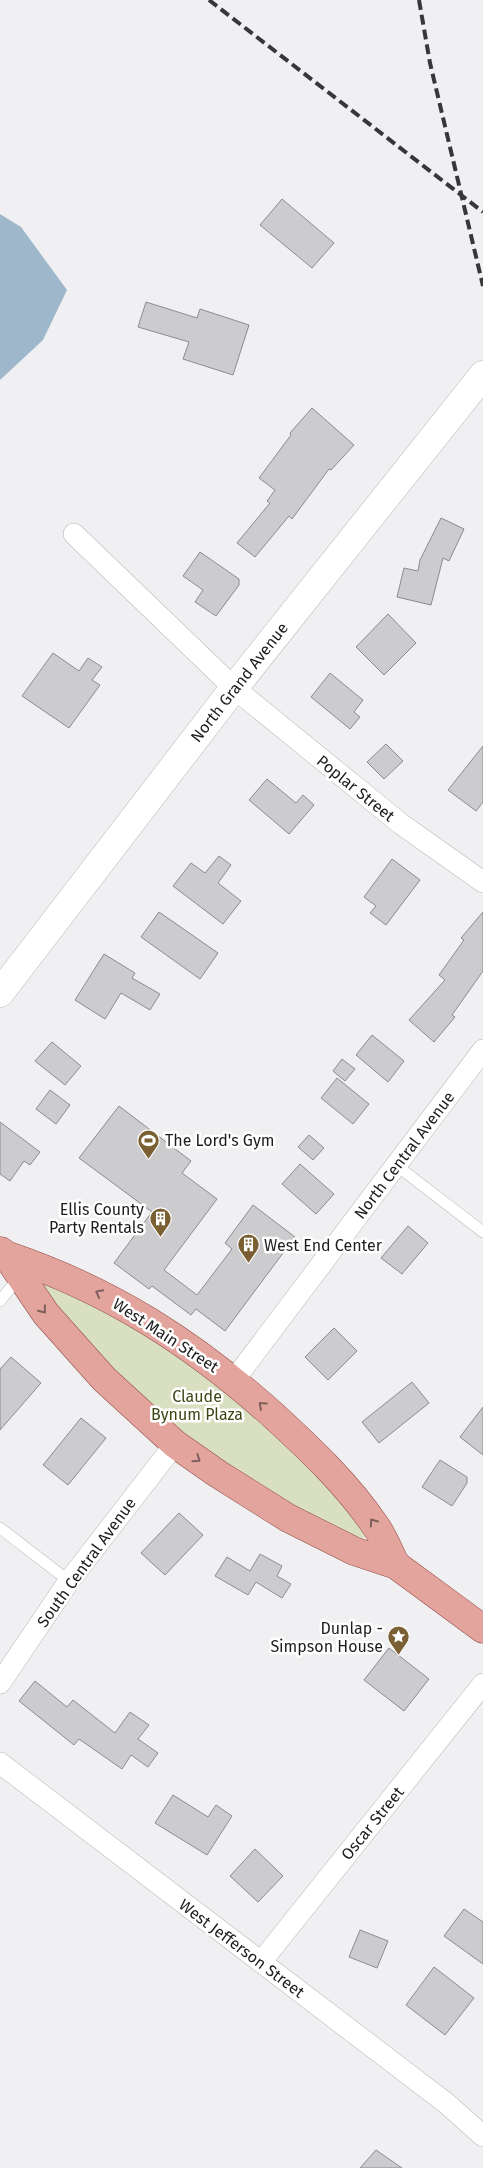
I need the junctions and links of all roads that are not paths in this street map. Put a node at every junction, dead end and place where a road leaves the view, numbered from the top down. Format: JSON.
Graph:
{"nodes":[{"id":1,"x":483,"y":375,"type":"edge"},
{"id":2,"x":74,"y":534,"type":"dead end"},
{"id":3,"x":234,"y":688,"type":"junction"},
{"id":4,"x":483,"y":882,"type":"edge"},
{"id":5,"x":0,"y":993,"type":"edge"},
{"id":6,"x":483,"y":1050,"type":"edge"},
{"id":7,"x":396,"y":1165,"type":"junction"},
{"id":8,"x":483,"y":1232,"type":"edge"},
{"id":9,"x":9,"y":1260,"type":"edge"},
{"id":10,"x":0,"y":1301,"type":"edge"},
{"id":11,"x":234,"y":1380,"type":"junction"},
{"id":12,"x":175,"y":1444,"type":"junction"},
{"id":13,"x":0,"y":1528,"type":"edge"},
{"id":14,"x":396,"y":1565,"type":"junction"},
{"id":15,"x":69,"y":1581,"type":"junction"},
{"id":16,"x":483,"y":1629,"type":"edge"},
{"id":17,"x":0,"y":1683,"type":"edge"},
{"id":18,"x":483,"y":1684,"type":"edge"},
{"id":19,"x":0,"y":1763,"type":"edge"},
{"id":20,"x":261,"y":1962,"type":"junction"},
{"id":21,"x":483,"y":2136,"type":"edge"}],
"edges":[{"from":1,"to":3,"type":"main road","name":"North Grand Avenue"},
{"from":2,"to":3,"type":"street","name":"Poplar Street"},
{"from":3,"to":4,"type":"street","name":"Poplar Street"},
{"from":3,"to":5,"type":"main road","name":"North Grand Avenue"},
{"from":6,"to":7,"type":"street","name":"North Central Avenue"},
{"from":7,"to":8,"type":"lane"},
{"from":7,"to":11,"type":"street","name":"North Central Avenue"},
{"from":9,"to":10,"type":"lane"},
{"from":11,"to":9,"type":"main road","name":"West Main Street","one_way":true},
{"from":9,"to":12,"type":"main road","name":"West Main Street","one_way":true},
{"from":14,"to":11,"type":"main road","name":"West Main Street","one_way":true},
{"from":12,"to":14,"type":"main road","name":"West Main Street","one_way":true},
{"from":12,"to":15,"type":"street","name":"South Central Avenue"},
{"from":13,"to":15,"type":"lane"},
{"from":14,"to":16,"type":"main road","name":"West Main Street"},
{"from":15,"to":17,"type":"street","name":"South Central Avenue"},
{"from":18,"to":20,"type":"street","name":"Oscar Street"},
{"from":19,"to":20,"type":"street","name":"West Jefferson Street"},
{"from":20,"to":21,"type":"street","name":"West Jefferson Street"}]}
